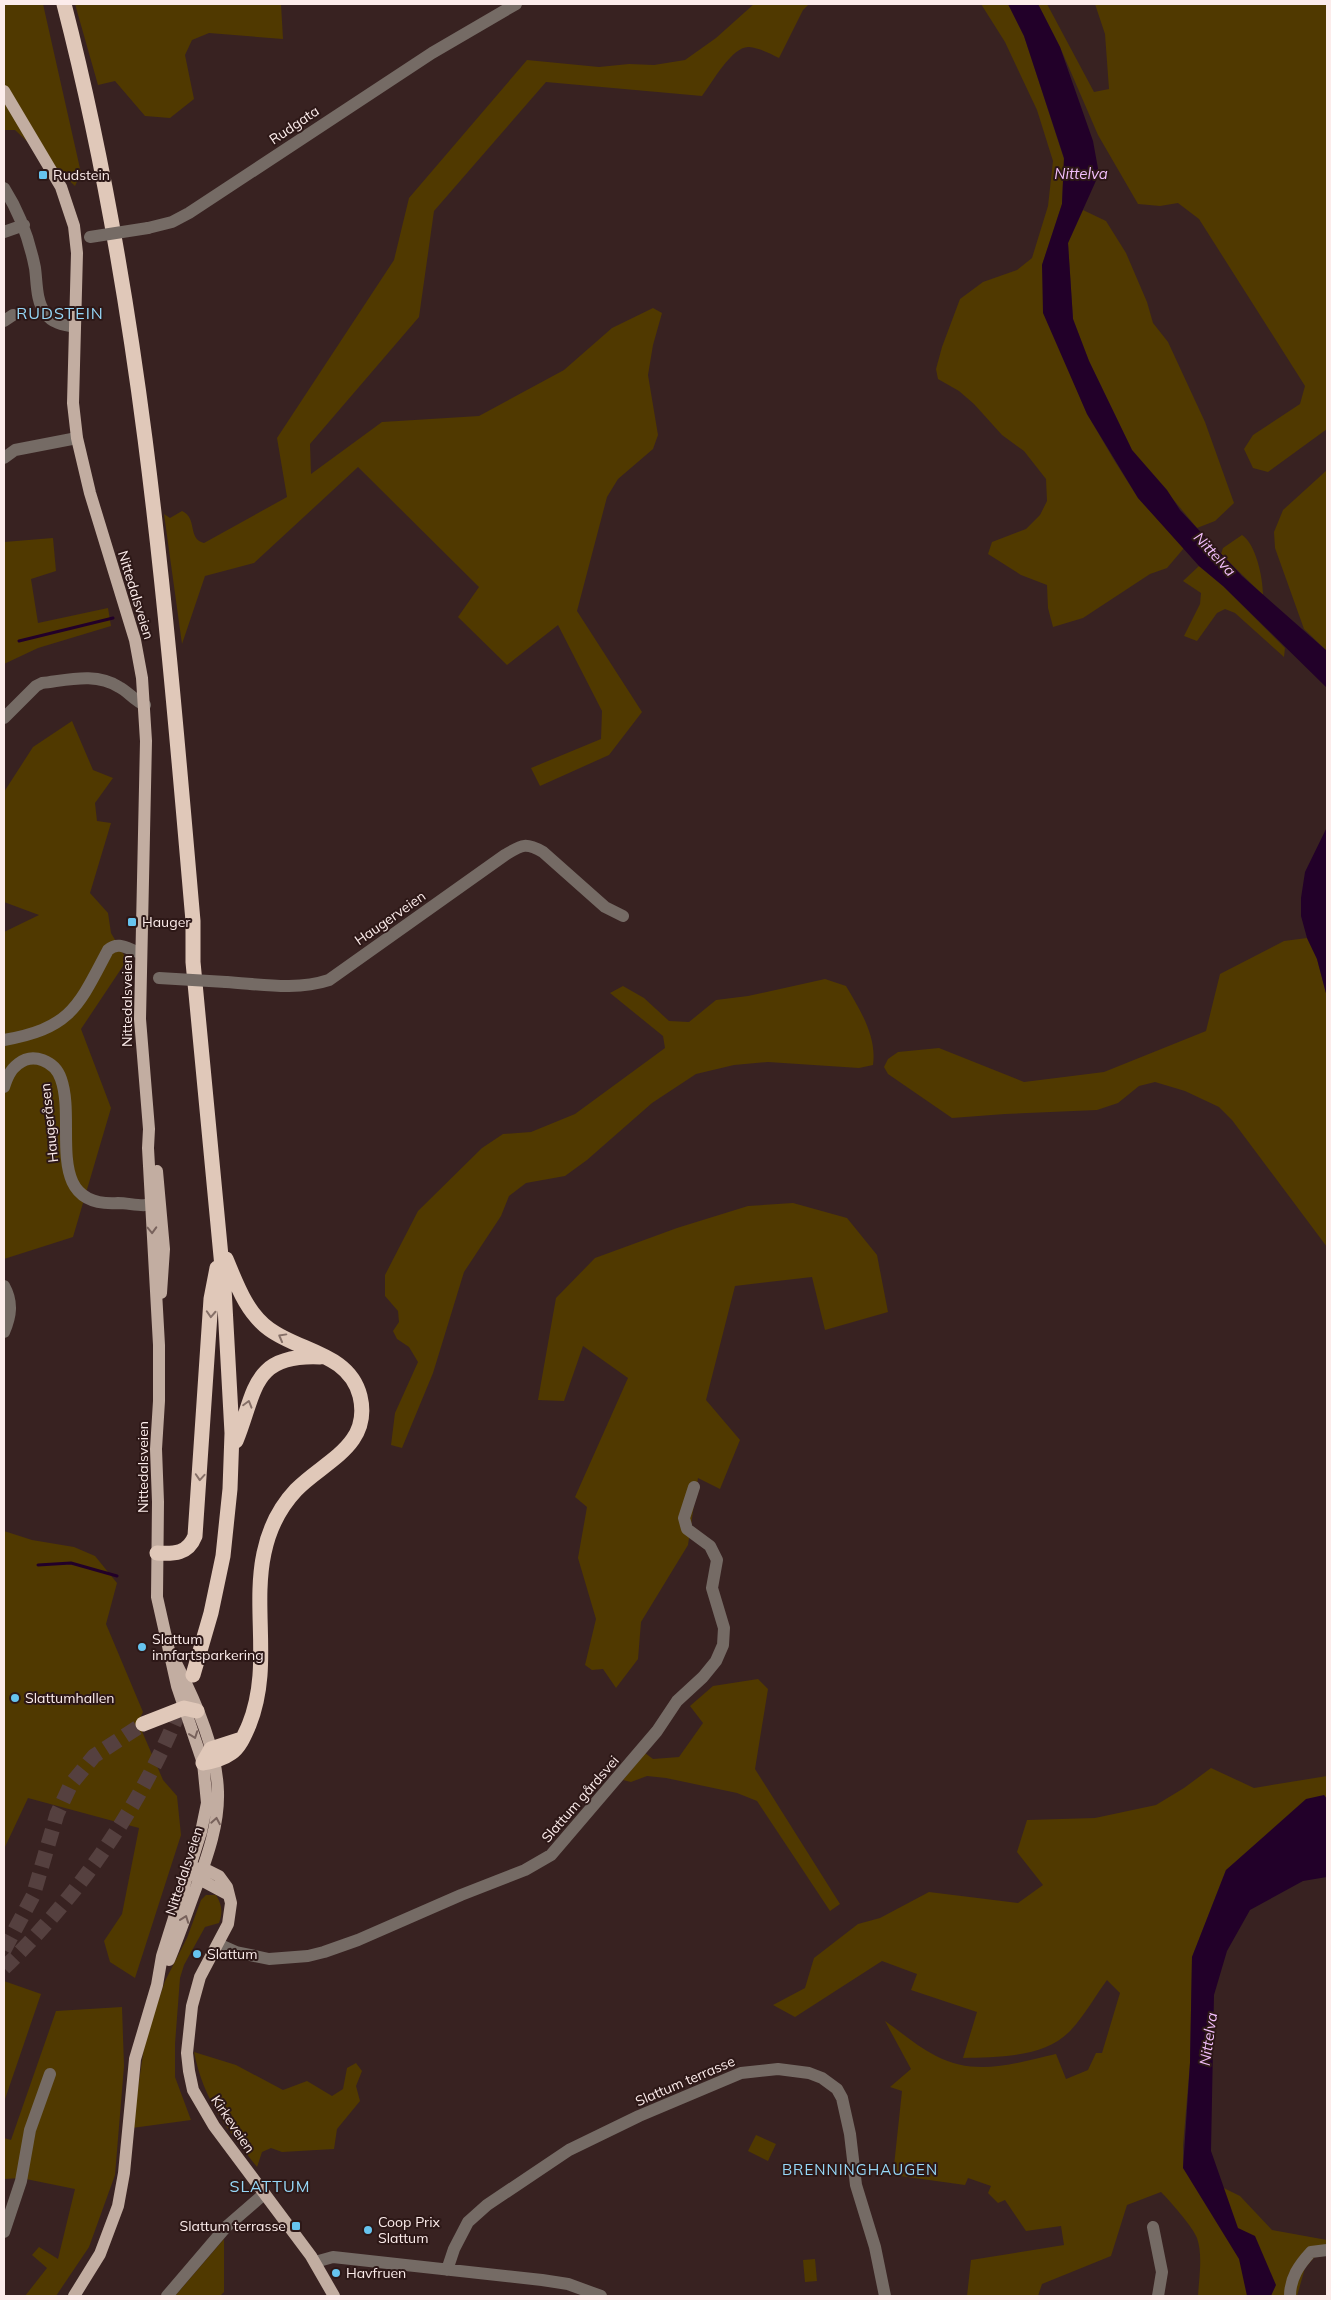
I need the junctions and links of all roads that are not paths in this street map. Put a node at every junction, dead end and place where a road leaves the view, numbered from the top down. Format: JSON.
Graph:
{"nodes":[{"id":1,"x":56,"y":4,"type":"edge"},
{"id":2,"x":64,"y":4,"type":"edge"},
{"id":3,"x":516,"y":4,"type":"edge"},
{"id":4,"x":4,"y":91,"type":"edge"},
{"id":5,"x":4,"y":188,"type":"edge"},
{"id":6,"x":24,"y":225,"type":"junction"},
{"id":7,"x":4,"y":232,"type":"edge"},
{"id":8,"x":76,"y":239,"type":"junction"},
{"id":9,"x":75,"y":327,"type":"junction"},
{"id":10,"x":77,"y":438,"type":"junction"},
{"id":11,"x":4,"y":458,"type":"edge"},
{"id":12,"x":145,"y":705,"type":"junction"},
{"id":13,"x":4,"y":718,"type":"edge"},
{"id":14,"x":623,"y":916,"type":"dead end"},
{"id":15,"x":142,"y":953,"type":"junction"},
{"id":16,"x":193,"y":962,"type":"junction"},
{"id":17,"x":140,"y":978,"type":"junction"},
{"id":18,"x":4,"y":1040,"type":"edge"},
{"id":19,"x":4,"y":1087,"type":"edge"},
{"id":20,"x":154,"y":1201,"type":"junction"},
{"id":21,"x":221,"y":1249,"type":"junction"},
{"id":22,"x":4,"y":1286,"type":"edge"},
{"id":23,"x":4,"y":1332,"type":"edge"},
{"id":24,"x":326,"y":1357,"type":"junction"},
{"id":25,"x":232,"y":1451,"type":"junction"},
{"id":26,"x":694,"y":1487,"type":"dead end"},
{"id":27,"x":157,"y":1553,"type":"junction"},
{"id":28,"x":194,"y":1675,"type":"dead end"},
{"id":29,"x":191,"y":1709,"type":"junction"},
{"id":30,"x":143,"y":1724,"type":"tunnel mouth"},
{"id":31,"x":209,"y":1757,"type":"junction"},
{"id":32,"x":190,"y":1869,"type":"junction"},
{"id":33,"x":201,"y":1873,"type":"junction"},
{"id":34,"x":218,"y":1944,"type":"junction"},
{"id":35,"x":157,"y":1984,"type":"junction"},
{"id":36,"x":50,"y":2074,"type":"dead end"},
{"id":37,"x":264,"y":2194,"type":"junction"},
{"id":38,"x":1153,"y":2227,"type":"dead end"},
{"id":39,"x":4,"y":2232,"type":"edge"},
{"id":40,"x":1327,"y":2250,"type":"edge"},
{"id":41,"x":315,"y":2262,"type":"junction"},
{"id":42,"x":447,"y":2270,"type":"junction"},
{"id":43,"x":74,"y":2296,"type":"edge"},
{"id":44,"x":166,"y":2296,"type":"edge"},
{"id":45,"x":334,"y":2296,"type":"edge"},
{"id":46,"x":601,"y":2296,"type":"edge"},
{"id":47,"x":885,"y":2296,"type":"edge"},
{"id":48,"x":1158,"y":2296,"type":"edge"},
{"id":49,"x":1290,"y":2296,"type":"edge"}],
"edges":[{"from":1,"to":16,"type":"highway"},
{"from":2,"to":16,"type":"highway"},
{"from":3,"to":8,"type":"street","name":"Rudgata","bridge":true},
{"from":4,"to":8,"type":"main road","name":"Nittedalsveien"},
{"from":5,"to":6,"type":"street"},
{"from":6,"to":7,"type":"street"},
{"from":6,"to":9,"type":"street"},
{"from":8,"to":9,"type":"main road","name":"Nittedalsveien"},
{"from":9,"to":10,"type":"main road","name":"Nittedalsveien"},
{"from":10,"to":11,"type":"street"},
{"from":10,"to":12,"type":"main road","name":"Nittedalsveien"},
{"from":12,"to":13,"type":"street"},
{"from":12,"to":15,"type":"main road","name":"Nittedalsveien"},
{"from":14,"to":17,"type":"street","name":"Haugerveien","bridge":true},
{"from":15,"to":17,"type":"main road","name":"Nittedalsveien"},
{"from":15,"to":18,"type":"street"},
{"from":16,"to":21,"type":"highway"},
{"from":17,"to":20,"type":"main road","name":"Nittedalsveien"},
{"from":19,"to":20,"type":"street","name":"Haugeråsen"},
{"from":20,"to":27,"type":"main road","name":"Nittedalsveien"},
{"from":24,"to":21,"type":"highway","one_way":true},
{"from":21,"to":25,"type":"highway"},
{"from":21,"to":27,"type":"highway","one_way":true},
{"from":22,"to":23,"type":"street"},
{"from":25,"to":24,"type":"highway","one_way":true},
{"from":24,"to":31,"type":"highway"},
{"from":25,"to":28,"type":"highway"},
{"from":26,"to":34,"type":"street","name":"Slattum gårdsvei"},
{"from":27,"to":29,"type":"main road","name":"Nittedalsveien"},
{"from":29,"to":30,"type":"highway"},
{"from":29,"to":31,"type":"main road","name":"Nittedalsveien"},
{"from":31,"to":32,"type":"main road","name":"Nittedalsveien"},
{"from":33,"to":31,"type":"main road","name":"Nittedalsveien","one_way":true},
{"from":32,"to":33,"type":"main road","name":"Kirkeveien"},
{"from":32,"to":35,"type":"main road","name":"Nittedalsveien"},
{"from":33,"to":34,"type":"main road","name":"Kirkeveien"},
{"from":35,"to":33,"type":"main road","name":"Nittedalsveien","one_way":true},
{"from":34,"to":37,"type":"main road","name":"Kirkeveien"},
{"from":35,"to":43,"type":"main road","name":"Nittedalsveien"},
{"from":36,"to":39,"type":"street"},
{"from":37,"to":41,"type":"main road","name":"Kirkeveien"},
{"from":37,"to":44,"type":"street"},
{"from":38,"to":48,"type":"street"},
{"from":40,"to":49,"type":"street"},
{"from":41,"to":42,"type":"street"},
{"from":41,"to":45,"type":"main road","name":"Kirkeveien"},
{"from":42,"to":46,"type":"street"},
{"from":42,"to":47,"type":"street","name":"Slattum terrasse"}]}
